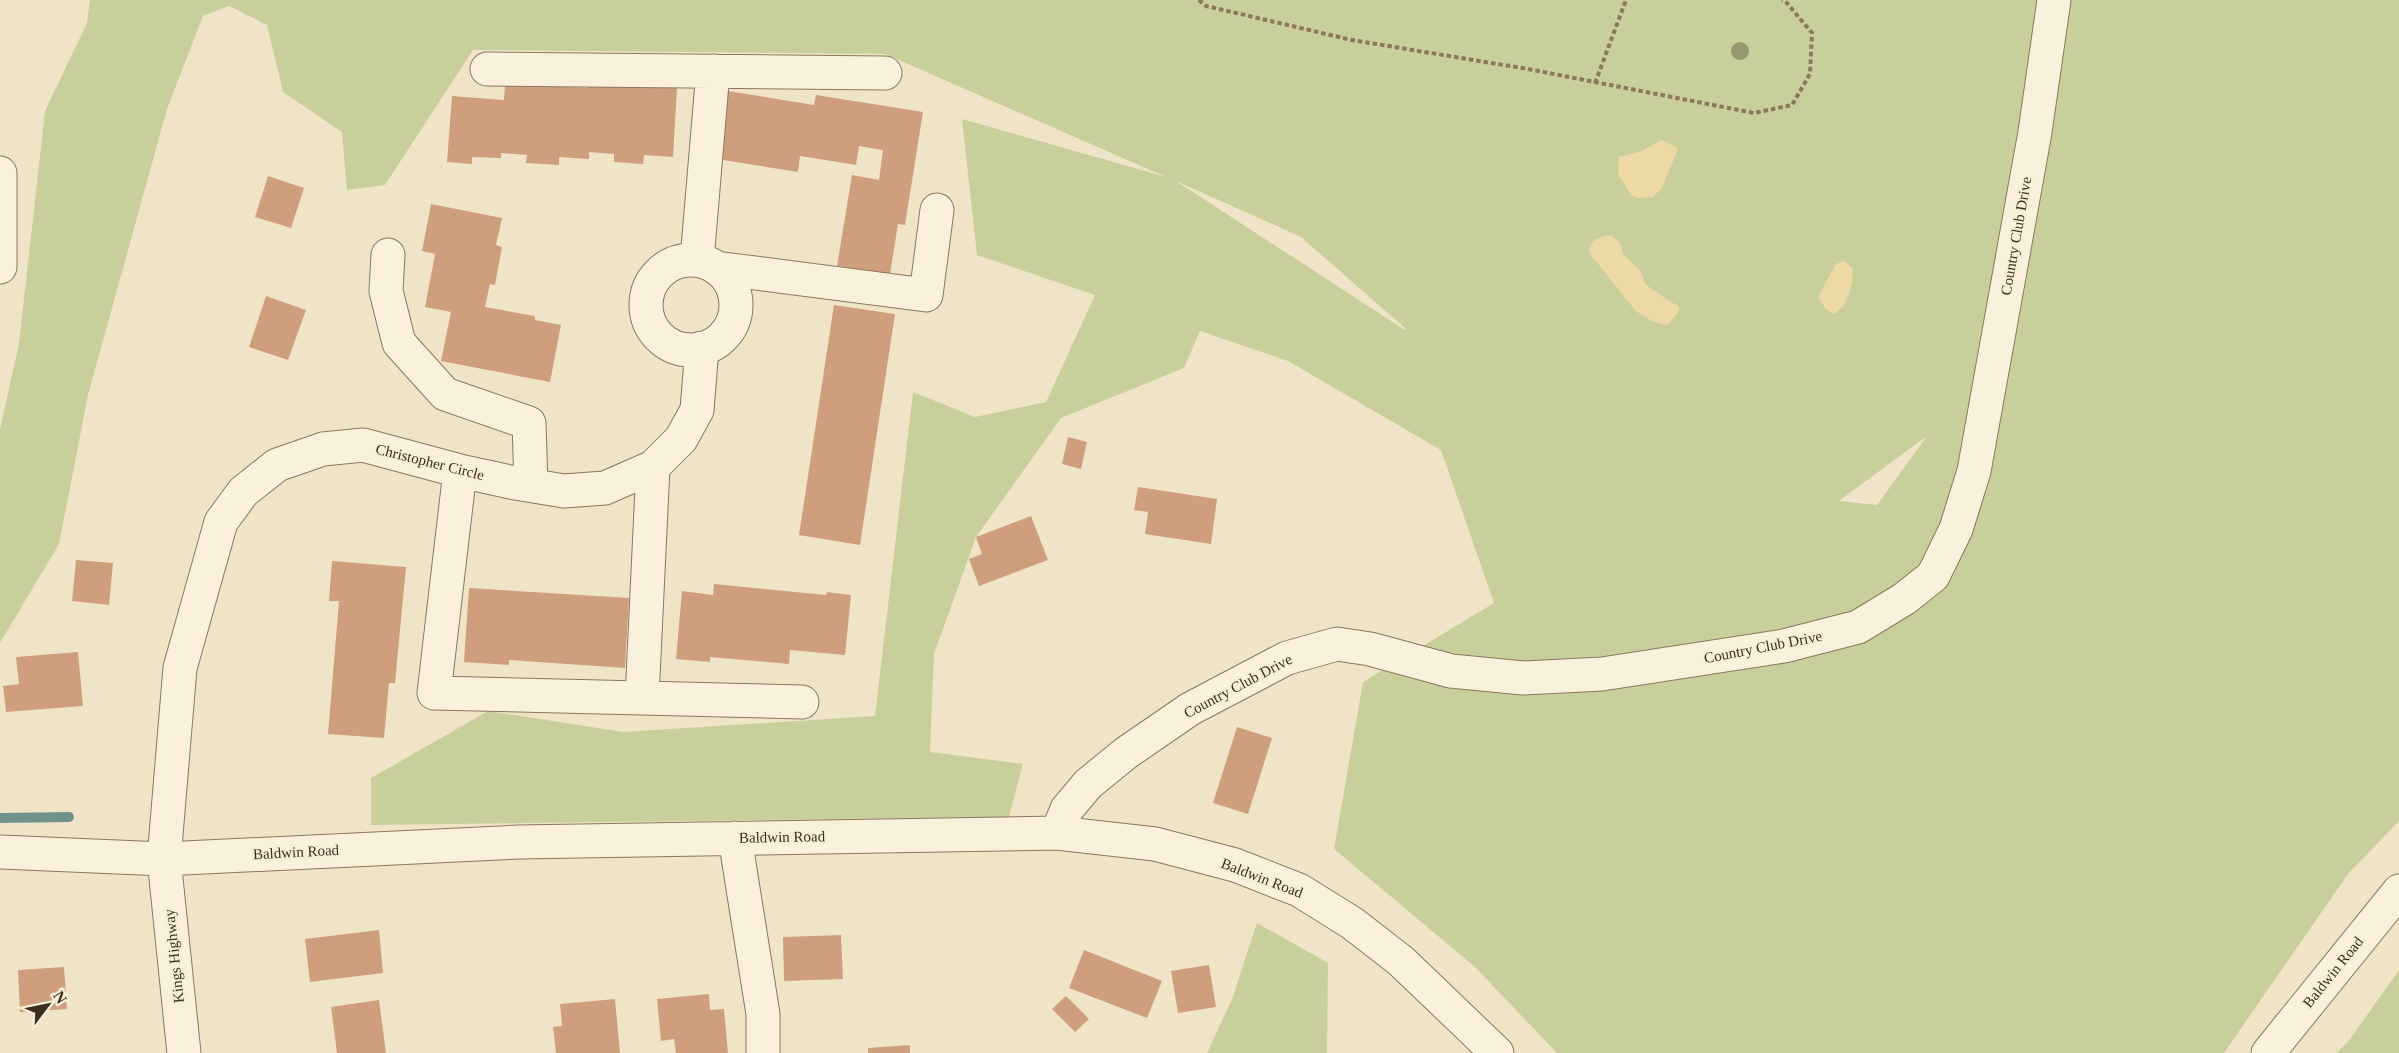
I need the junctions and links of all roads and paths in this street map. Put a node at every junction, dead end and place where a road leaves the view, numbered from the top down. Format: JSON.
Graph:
{"nodes":[{"id":1,"x":1199,"y":0,"type":"edge"},
{"id":2,"x":1626,"y":0,"type":"edge"},
{"id":3,"x":1782,"y":0,"type":"edge"},
{"id":4,"x":2054,"y":0,"type":"edge"},
{"id":5,"x":487,"y":69,"type":"dead end"},
{"id":6,"x":713,"y":70,"type":"junction"},
{"id":7,"x":885,"y":73,"type":"dead end"},
{"id":8,"x":1595,"y":83,"type":"junction"},
{"id":9,"x":0,"y":173,"type":"edge"},
{"id":10,"x":937,"y":210,"type":"dead end"},
{"id":11,"x":388,"y":255,"type":"dead end"},
{"id":12,"x":707,"y":264,"type":"junction"},
{"id":13,"x":0,"y":267,"type":"edge"},
{"id":14,"x":702,"y":348,"type":"junction"},
{"id":15,"x":653,"y":467,"type":"junction"},
{"id":16,"x":460,"y":471,"type":"junction"},
{"id":17,"x":531,"y":485,"type":"junction"},
{"id":18,"x":642,"y":698,"type":"junction"},
{"id":19,"x":802,"y":702,"type":"dead end"},
{"id":20,"x":1057,"y":833,"type":"junction"},
{"id":21,"x":735,"y":838,"type":"junction"},
{"id":22,"x":0,"y":852,"type":"edge"},
{"id":23,"x":164,"y":859,"type":"junction"},
{"id":24,"x":2399,"y":891,"type":"edge"},
{"id":25,"x":184,"y":1053,"type":"edge"},
{"id":26,"x":763,"y":1053,"type":"edge"},
{"id":27,"x":1497,"y":1053,"type":"edge"},
{"id":28,"x":2268,"y":1053,"type":"edge"}],
"edges":[{"from":1,"to":8,"type":"path"},
{"from":2,"to":8,"type":"path"},
{"from":3,"to":8,"type":"path"},
{"from":4,"to":20,"type":"street","name":"Country Club Drive"},
{"from":5,"to":6,"type":"street"},
{"from":6,"to":7,"type":"street"},
{"from":6,"to":12,"type":"street"},
{"from":9,"to":13,"type":"street"},
{"from":10,"to":12,"type":"street"},
{"from":11,"to":17,"type":"street"},
{"from":12,"to":14,"type":"street"},
{"from":12,"to":14,"type":"street"},
{"from":14,"to":15,"type":"street","name":"Christopher Circle"},
{"from":15,"to":17,"type":"street","name":"Christopher Circle"},
{"from":15,"to":18,"type":"street"},
{"from":16,"to":17,"type":"street","name":"Christopher Circle"},
{"from":16,"to":18,"type":"street"},
{"from":16,"to":23,"type":"street","name":"Christopher Circle"},
{"from":18,"to":19,"type":"street"},
{"from":20,"to":21,"type":"street","name":"Baldwin Road"},
{"from":20,"to":27,"type":"street","name":"Baldwin Road"},
{"from":21,"to":23,"type":"street","name":"Baldwin Road"},
{"from":21,"to":26,"type":"street"},
{"from":22,"to":23,"type":"street","name":"Baldwin Road"},
{"from":23,"to":25,"type":"street","name":"Kings Highway"},
{"from":24,"to":28,"type":"street","name":"Baldwin Road"}]}
